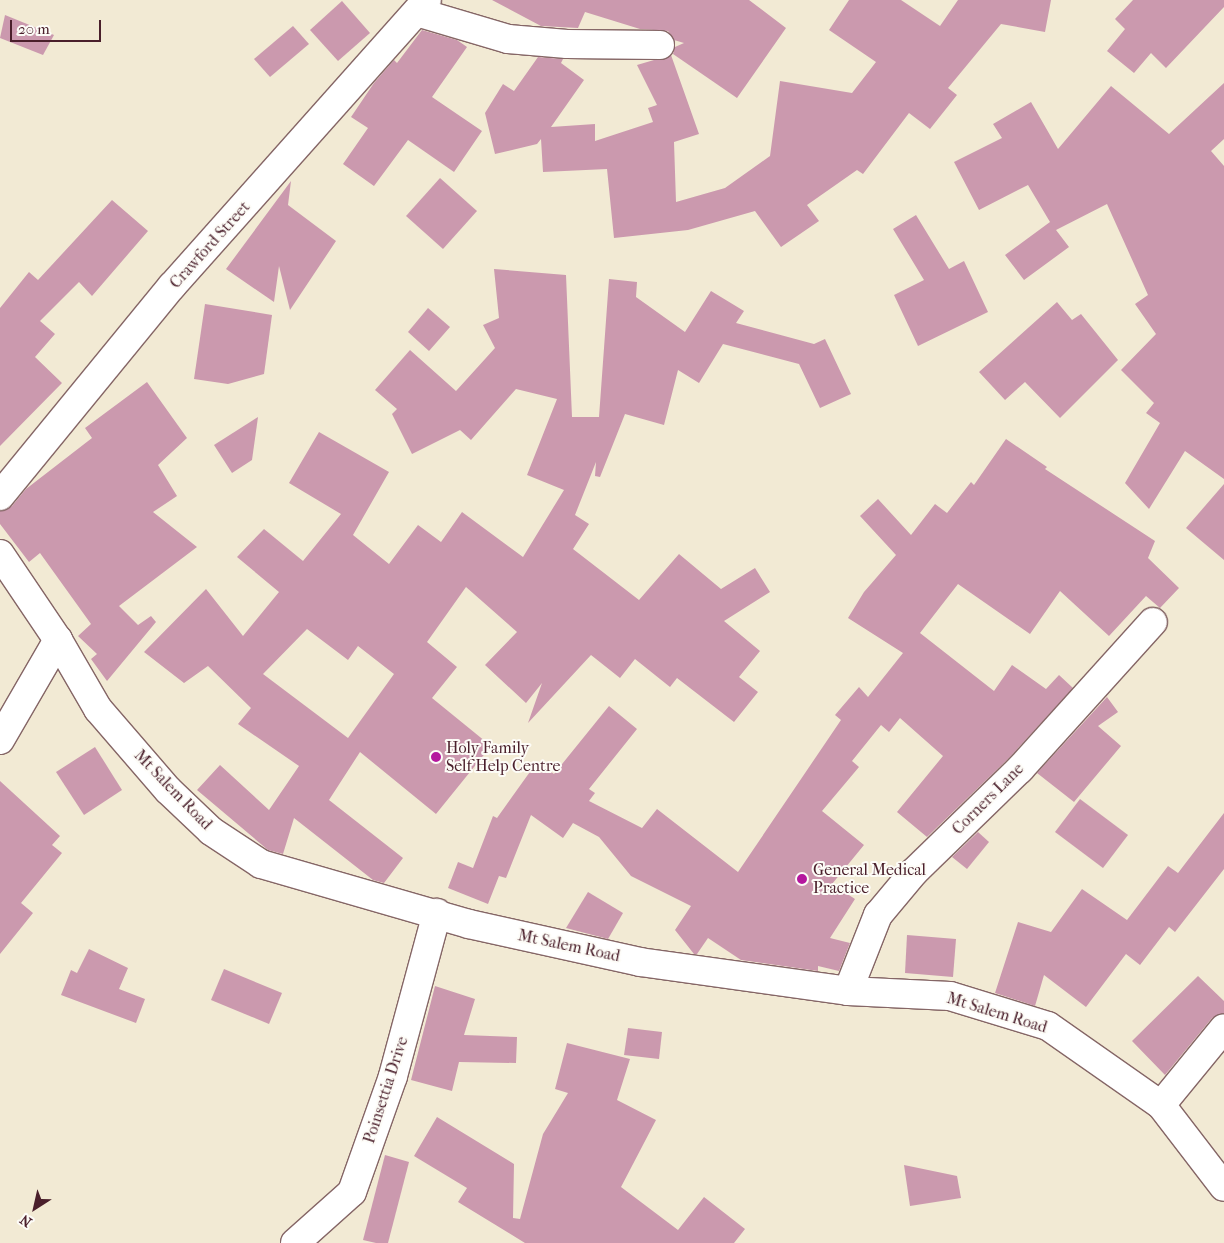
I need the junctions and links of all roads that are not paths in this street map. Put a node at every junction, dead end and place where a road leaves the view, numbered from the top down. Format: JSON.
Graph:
{"nodes":[{"id":1,"x":422,"y":6,"type":"edge"},
{"id":2,"x":660,"y":45,"type":"dead end"},
{"id":3,"x":0,"y":496,"type":"edge"},
{"id":4,"x":0,"y":554,"type":"edge"},
{"id":5,"x":1153,"y":622,"type":"dead end"},
{"id":6,"x":58,"y":640,"type":"junction"},
{"id":7,"x":0,"y":740,"type":"edge"},
{"id":8,"x":437,"y":913,"type":"junction"},
{"id":9,"x":848,"y":991,"type":"junction"},
{"id":10,"x":1224,"y":1028,"type":"edge"},
{"id":11,"x":1161,"y":1105,"type":"junction"},
{"id":12,"x":1224,"y":1187,"type":"edge"},
{"id":13,"x":295,"y":1243,"type":"edge"}],
"edges":[{"from":1,"to":2,"type":"street"},
{"from":1,"to":3,"type":"street","name":"Crawford Street"},
{"from":4,"to":6,"type":"street","name":"Mt Salem Road"},
{"from":5,"to":9,"type":"street","name":"Corners Lane"},
{"from":6,"to":7,"type":"street"},
{"from":6,"to":8,"type":"street","name":"Mt Salem Road"},
{"from":8,"to":9,"type":"street","name":"Mt Salem Road"},
{"from":8,"to":13,"type":"street","name":"Poinsettia Drive"},
{"from":9,"to":11,"type":"street","name":"Mt Salem Road"},
{"from":10,"to":11,"type":"street"},
{"from":11,"to":12,"type":"street","name":"Mt Salem Road"}]}
